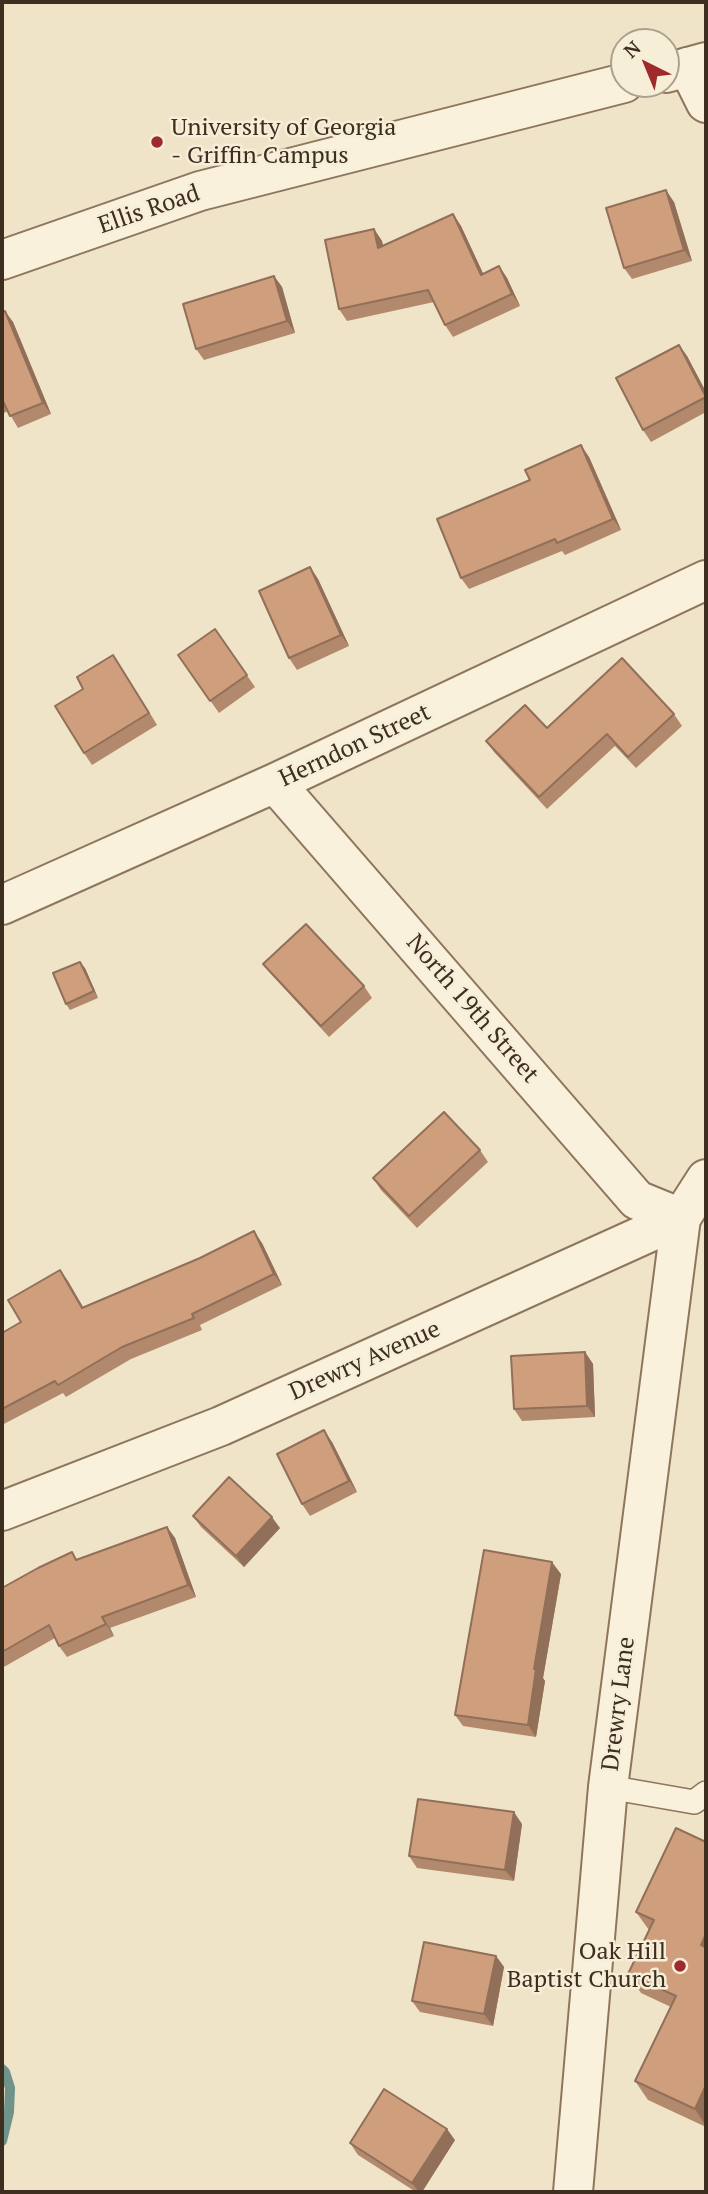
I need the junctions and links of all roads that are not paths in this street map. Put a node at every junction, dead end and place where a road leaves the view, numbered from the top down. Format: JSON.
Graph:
{"nodes":[{"id":1,"x":687,"y":67,"type":"edge"},
{"id":2,"x":610,"y":87,"type":"edge"},
{"id":3,"x":706,"y":103,"type":"edge"},
{"id":4,"x":2,"y":260,"type":"edge"},
{"id":5,"x":706,"y":580,"type":"edge"},
{"id":6,"x":275,"y":783,"type":"junction"},
{"id":7,"x":2,"y":905,"type":"edge"},
{"id":8,"x":706,"y":1179,"type":"edge"},
{"id":9,"x":681,"y":1218,"type":"junction"},
{"id":10,"x":2,"y":1511,"type":"edge"},
{"id":11,"x":608,"y":1787,"type":"junction"},
{"id":12,"x":706,"y":1793,"type":"edge"},
{"id":13,"x":573,"y":2192,"type":"edge"}],
"edges":[{"from":1,"to":3,"type":"street"},
{"from":2,"to":4,"type":"street","name":"Ellis Road"},
{"from":5,"to":6,"type":"street","name":"Herndon Street"},
{"from":6,"to":7,"type":"street","name":"Herndon Street"},
{"from":6,"to":9,"type":"street","name":"North 19th Street"},
{"from":8,"to":9,"type":"street"},
{"from":9,"to":10,"type":"street","name":"Drewry Avenue"},
{"from":9,"to":11,"type":"street","name":"Drewry Lane"},
{"from":11,"to":12,"type":"lane"},
{"from":11,"to":13,"type":"street","name":"Drewry Lane"}]}
